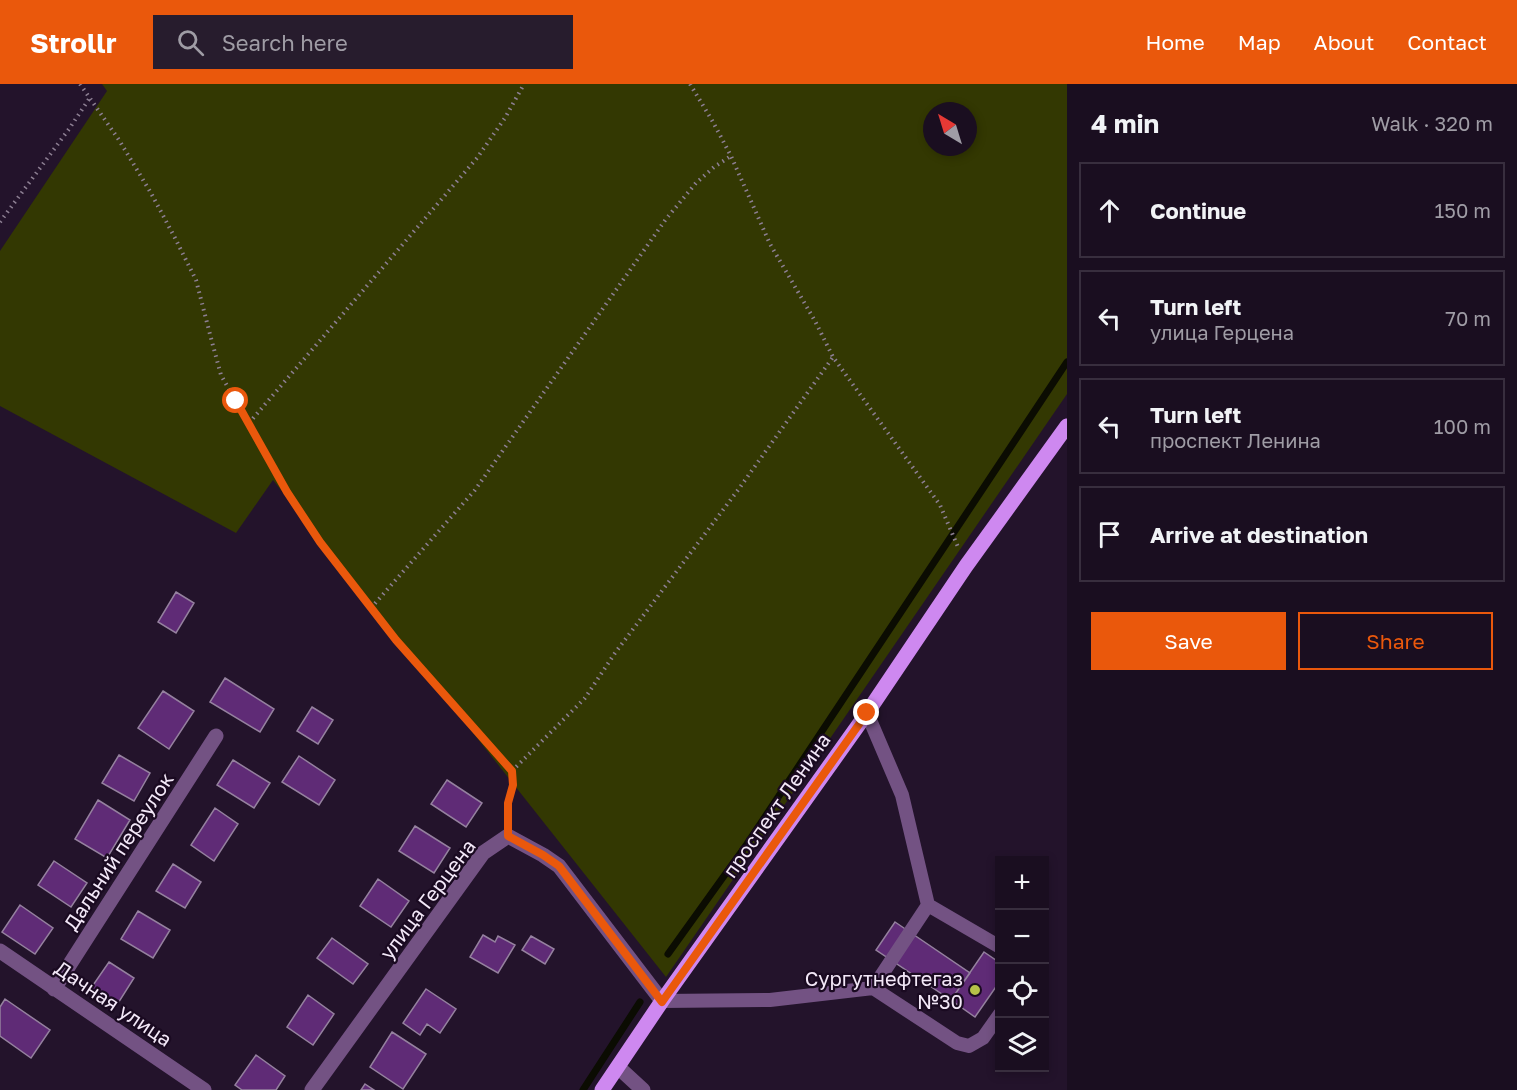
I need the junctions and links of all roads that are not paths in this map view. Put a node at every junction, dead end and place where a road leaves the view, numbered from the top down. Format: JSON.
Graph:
{"nodes":[{"id":1,"x":1067,"y":426,"type":"edge"},
{"id":2,"x":867,"y":713,"type":"junction"},
{"id":3,"x":216,"y":736,"type":"dead end"},
{"id":4,"x":928,"y":905,"type":"junction"},
{"id":5,"x":995,"y":945,"type":"edge"},
{"id":6,"x":0,"y":951,"type":"edge"},
{"id":7,"x":873,"y":988,"type":"junction"},
{"id":8,"x":54,"y":989,"type":"junction"},
{"id":9,"x":662,"y":1002,"type":"junction"},
{"id":10,"x":996,"y":1018,"type":"edge"},
{"id":11,"x":618,"y":1067,"type":"junction"},
{"id":12,"x":204,"y":1090,"type":"edge"},
{"id":13,"x":312,"y":1090,"type":"edge"},
{"id":14,"x":603,"y":1090,"type":"edge"},
{"id":15,"x":643,"y":1090,"type":"edge"}],
"edges":[{"from":1,"to":2,"type":"main road","name":"проспект Ленина"},
{"from":2,"to":4,"type":"lane"},
{"from":2,"to":9,"type":"main road","name":"проспект Ленина"},
{"from":3,"to":8,"type":"street","name":"Дальний переулок"},
{"from":4,"to":5,"type":"lane"},
{"from":4,"to":7,"type":"lane"},
{"from":6,"to":8,"type":"street","name":"Дачная улица"},
{"from":7,"to":9,"type":"lane"},
{"from":7,"to":10,"type":"lane"},
{"from":8,"to":12,"type":"street","name":"Дачная улица"},
{"from":9,"to":11,"type":"main road","name":"проспект Ленина"},
{"from":9,"to":13,"type":"street","name":"улица Герцена"},
{"from":11,"to":14,"type":"main road","name":"проспект Ленина"},
{"from":11,"to":15,"type":"street"}]}
